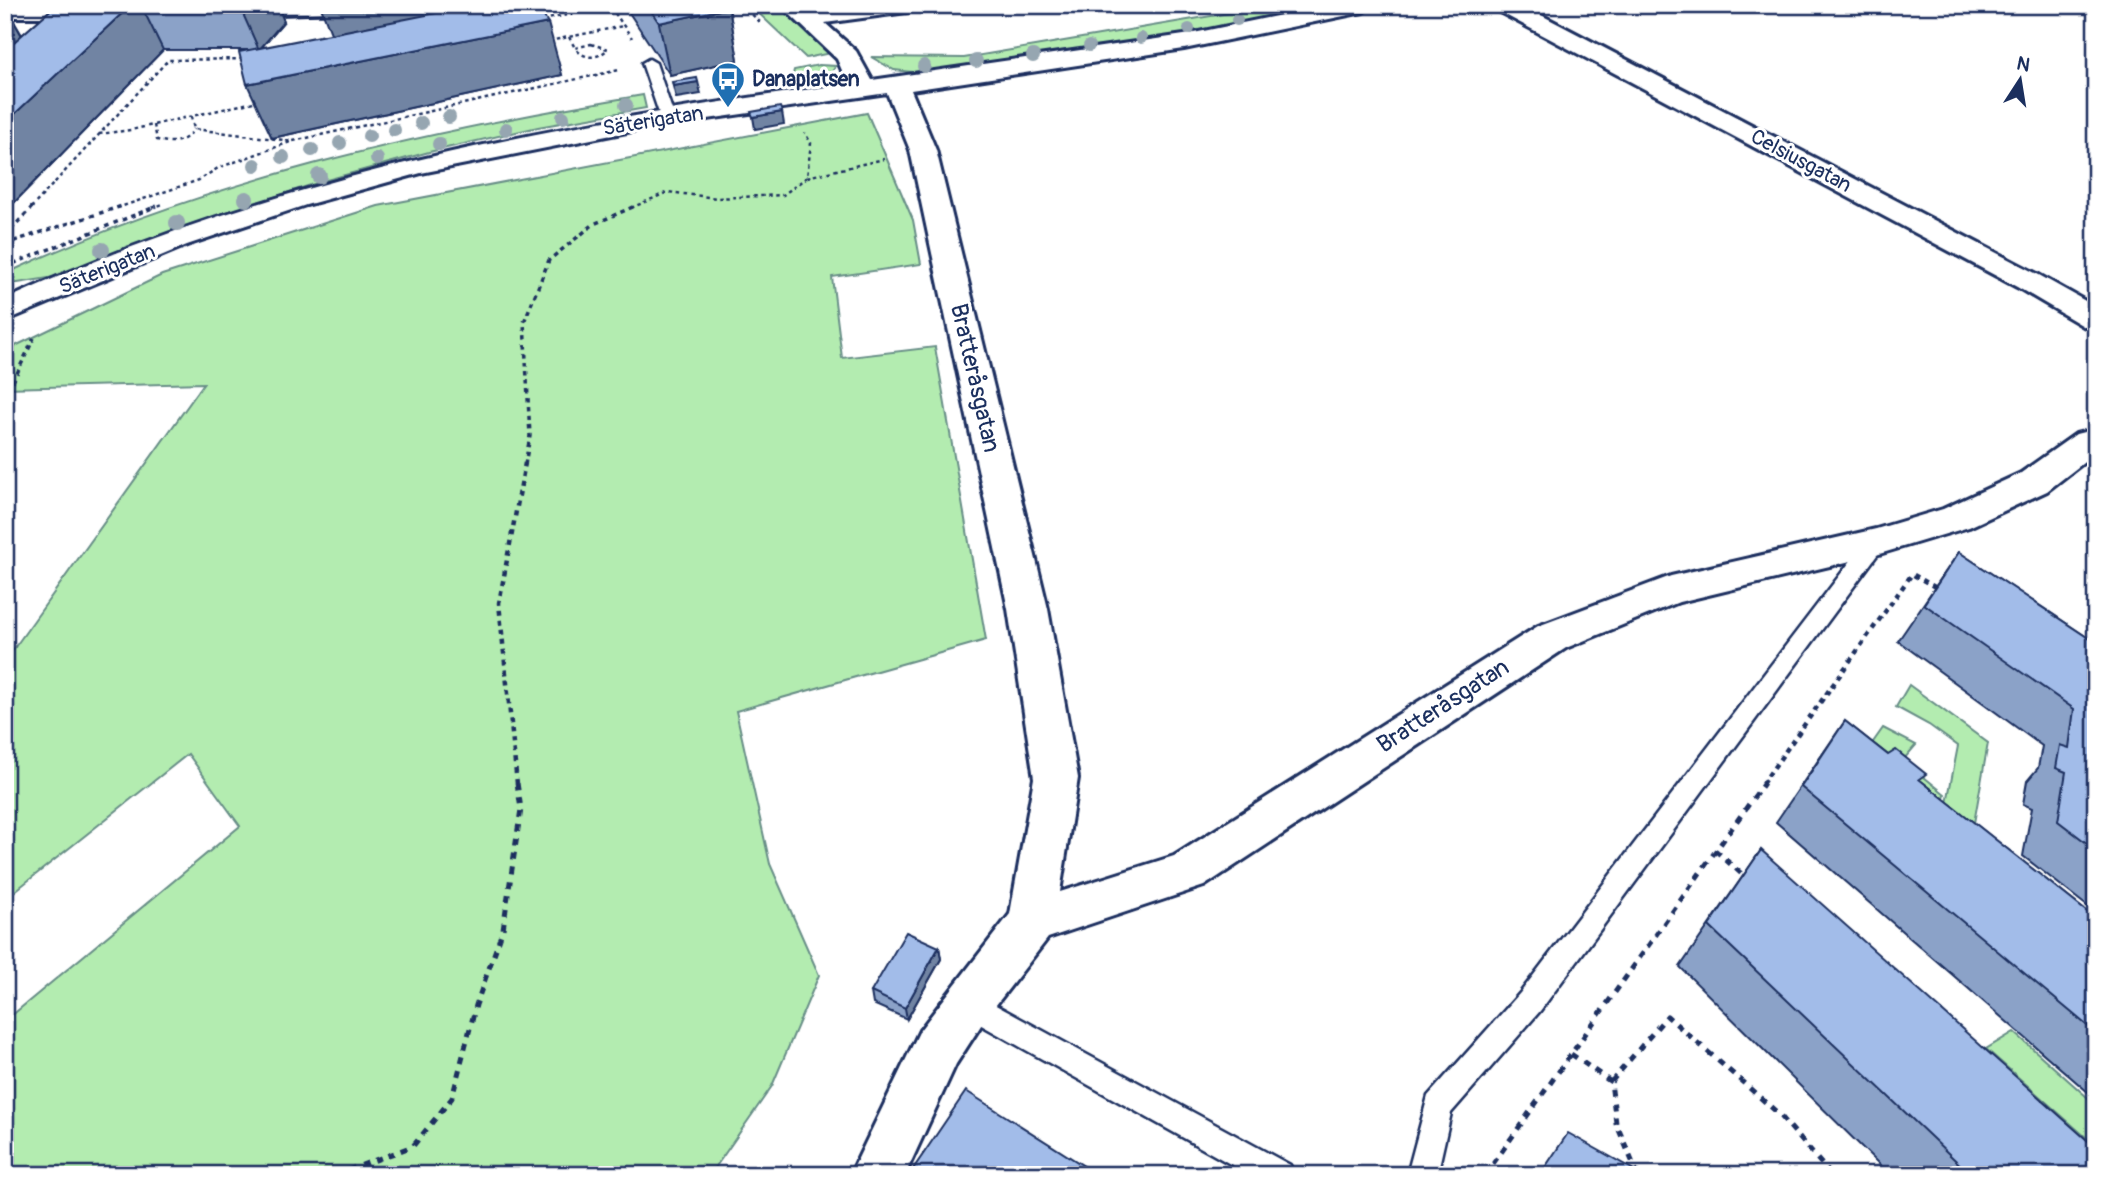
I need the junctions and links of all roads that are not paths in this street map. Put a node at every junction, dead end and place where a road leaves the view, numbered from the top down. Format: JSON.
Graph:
{"nodes":[{"id":1,"x":335,"y":5,"type":"edge"},
{"id":2,"x":908,"y":5,"type":"edge"},
{"id":3,"x":1363,"y":5,"type":"edge"},
{"id":4,"x":1504,"y":5,"type":"edge"},
{"id":5,"x":121,"y":8,"type":"edge"},
{"id":6,"x":197,"y":9,"type":"dead end"},
{"id":7,"x":5,"y":10,"type":"edge"},
{"id":8,"x":799,"y":12,"type":"edge"},
{"id":9,"x":85,"y":37,"type":"edge"},
{"id":10,"x":649,"y":63,"type":"edge"},
{"id":11,"x":897,"y":86,"type":"junction"},
{"id":12,"x":864,"y":90,"type":"junction"},
{"id":13,"x":668,"y":119,"type":"junction"},
{"id":14,"x":5,"y":312,"type":"edge"},
{"id":15,"x":2096,"y":320,"type":"edge"},
{"id":16,"x":2096,"y":440,"type":"edge"},
{"id":17,"x":1876,"y":542,"type":"junction"},
{"id":18,"x":1032,"y":922,"type":"junction"},
{"id":19,"x":968,"y":1003,"type":"junction"},
{"id":20,"x":877,"y":1175,"type":"edge"},
{"id":21,"x":1280,"y":1175,"type":"edge"},
{"id":22,"x":1422,"y":1175,"type":"edge"}],
"edges":[{"from":1,"to":6,"type":"street"},
{"from":2,"to":8,"type":"street"},
{"from":3,"to":11,"type":"street","name":"Säterigatan"},
{"from":4,"to":15,"type":"street","name":"Celsiusgatan"},
{"from":5,"to":7,"type":"street"},
{"from":5,"to":9,"type":"street"},
{"from":8,"to":12,"type":"street"},
{"from":10,"to":13,"type":"lane"},
{"from":11,"to":12,"type":"street","name":"Säterigatan"},
{"from":11,"to":18,"type":"street","name":"Bratteråsgatan"},
{"from":12,"to":13,"type":"street","name":"Säterigatan"},
{"from":13,"to":14,"type":"street","name":"Säterigatan"},
{"from":16,"to":17,"type":"street","name":"Bratteråsgatan"},
{"from":17,"to":18,"type":"street","name":"Bratteråsgatan"},
{"from":17,"to":22,"type":"lane"},
{"from":18,"to":19,"type":"street","name":"Bratteråsgatan"},
{"from":19,"to":20,"type":"street","name":"Bratteråsgatan"},
{"from":19,"to":21,"type":"lane"}]}
